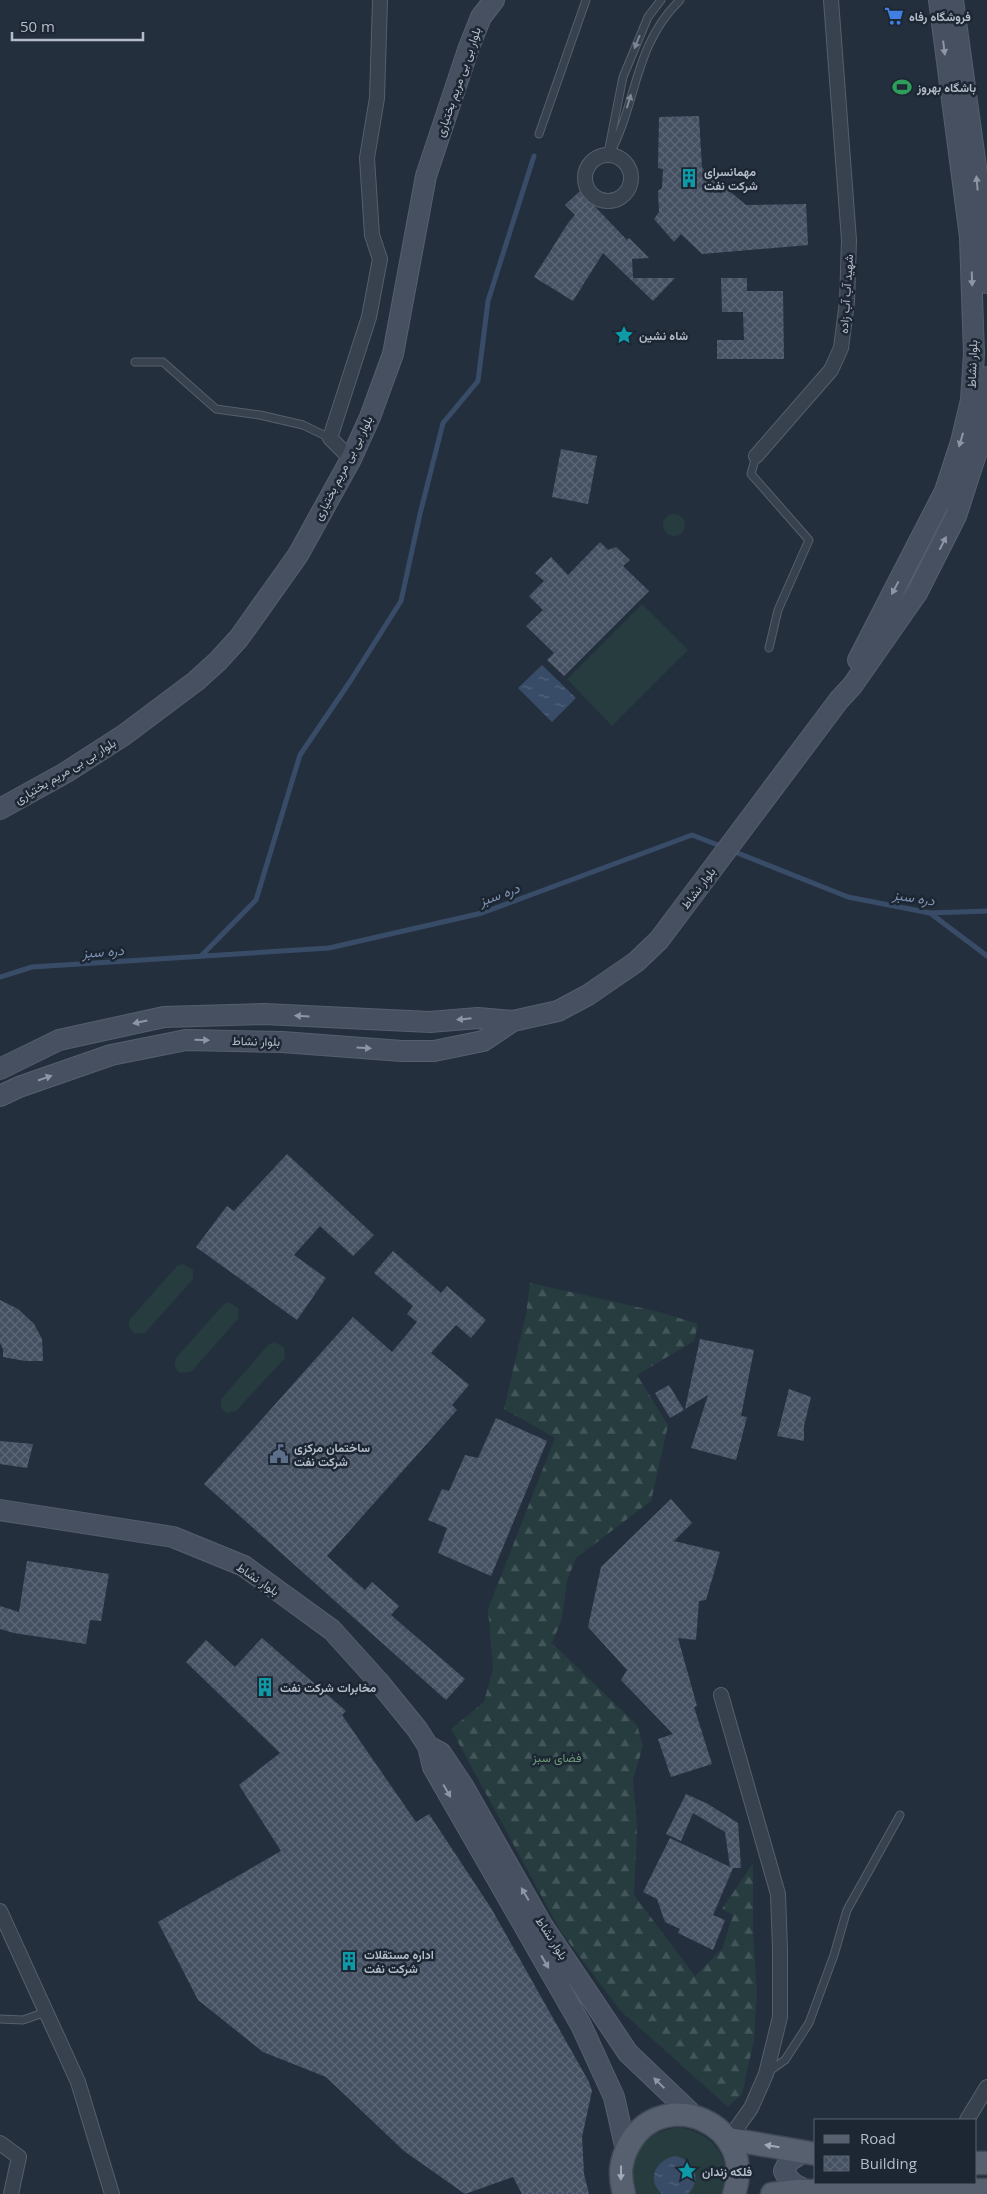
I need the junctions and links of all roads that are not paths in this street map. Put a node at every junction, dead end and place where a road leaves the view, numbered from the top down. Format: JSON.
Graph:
{"nodes":[{"id":1,"x":380,"y":0,"type":"edge"},
{"id":2,"x":494,"y":0,"type":"edge"},
{"id":3,"x":586,"y":0,"type":"edge"},
{"id":4,"x":661,"y":0,"type":"edge"},
{"id":5,"x":680,"y":0,"type":"edge"},
{"id":6,"x":831,"y":0,"type":"edge"},
{"id":7,"x":939,"y":0,"type":"edge"},
{"id":8,"x":953,"y":0,"type":"edge"},
{"id":9,"x":539,"y":134,"type":"dead end"},
{"id":10,"x":987,"y":284,"type":"edge"},
{"id":11,"x":135,"y":362,"type":"dead end"},
{"id":12,"x":987,"y":377,"type":"edge"},
{"id":13,"x":986,"y":430,"type":"edge"},
{"id":14,"x":330,"y":438,"type":"junction"},
{"id":15,"x":756,"y":456,"type":"joint"},
{"id":16,"x":351,"y":459,"type":"junction"},
{"id":17,"x":769,"y":648,"type":"dead end"},
{"id":18,"x":839,"y":700,"type":"junction"},
{"id":19,"x":0,"y":809,"type":"edge"},
{"id":20,"x":513,"y":1021,"type":"junction"},
{"id":21,"x":0,"y":1069,"type":"edge"},
{"id":22,"x":0,"y":1096,"type":"edge"},
{"id":23,"x":0,"y":1510,"type":"edge"},
{"id":24,"x":721,"y":1695,"type":"dead end"},
{"id":25,"x":428,"y":1746,"type":"junction"},
{"id":26,"x":900,"y":1815,"type":"dead end"},
{"id":27,"x":0,"y":1911,"type":"edge"},
{"id":28,"x":46,"y":2012,"type":"junction"},
{"id":29,"x":0,"y":2019,"type":"edge"},
{"id":30,"x":766,"y":2074,"type":"junction"},
{"id":31,"x":987,"y":2087,"type":"edge"},
{"id":32,"x":694,"y":2116,"type":"junction"},
{"id":33,"x":968,"y":2119,"type":"edge"},
{"id":34,"x":728,"y":2139,"type":"junction"},
{"id":35,"x":0,"y":2143,"type":"edge"},
{"id":36,"x":626,"y":2150,"type":"junction"},
{"id":37,"x":810,"y":2153,"type":"edge"},
{"id":38,"x":987,"y":2190,"type":"edge"},
{"id":39,"x":809,"y":2191,"type":"junction"},
{"id":40,"x":950,"y":2192,"type":"edge"},
{"id":41,"x":11,"y":2194,"type":"edge"},
{"id":42,"x":112,"y":2194,"type":"edge"},
{"id":43,"x":624,"y":2194,"type":"edge"},
{"id":44,"x":734,"y":2194,"type":"edge"},
{"id":45,"x":772,"y":2194,"type":"edge"}],
"edges":[{"from":1,"to":14,"type":"street"},
{"from":2,"to":16,"type":"main road","name":"بلوار بی بی مریم بختیاری"},
{"from":3,"to":9,"type":"lane"},
{"from":4,"to":5,"type":"lane","one_way":true},
{"from":6,"to":15,"type":"street","name":"شهید آب آب زاده"},
{"from":7,"to":18,"type":"main road","name":"بلوار نشاط","one_way":true},
{"from":10,"to":8,"type":"main road","one_way":true},
{"from":11,"to":14,"type":"lane"},
{"from":12,"to":13,"type":"main road","name":"بلوار نشاط"},
{"from":18,"to":13,"type":"main road","name":"بلوار نشاط","one_way":true},
{"from":14,"to":16,"type":"street"},
{"from":15,"to":17,"type":"lane","name":"شهید آب آب زاده"},
{"from":16,"to":19,"type":"main road","name":"بلوار بی بی مریم بختیاری"},
{"from":18,"to":20,"type":"main road","name":"بلوار نشاط"},
{"from":20,"to":21,"type":"main road","name":"بلوار نشاط","one_way":true},
{"from":22,"to":20,"type":"main road","name":"بلوار نشاط","one_way":true},
{"from":23,"to":25,"type":"main road","name":"بلوار نشاط"},
{"from":24,"to":30,"type":"street"},
{"from":32,"to":25,"type":"main road","name":"بلوار نشاط","one_way":true},
{"from":25,"to":36,"type":"main road","name":"بلوار نشاط","one_way":true},
{"from":26,"to":30,"type":"lane"},
{"from":27,"to":28,"type":"street"},
{"from":28,"to":29,"type":"lane"},
{"from":28,"to":42,"type":"street"},
{"from":30,"to":34,"type":"street"},
{"from":31,"to":33,"type":"street"},
{"from":32,"to":34,"type":"main road"},
{"from":32,"to":36,"type":"main road"},
{"from":37,"to":34,"type":"main road","one_way":true},
{"from":34,"to":44,"type":"main road"},
{"from":35,"to":41,"type":"street"},
{"from":36,"to":43,"type":"main road","one_way":true},
{"from":37,"to":39,"type":"main road"},
{"from":38,"to":40,"type":"main road"},
{"from":39,"to":40,"type":"main road"},
{"from":39,"to":45,"type":"main road"}]}
